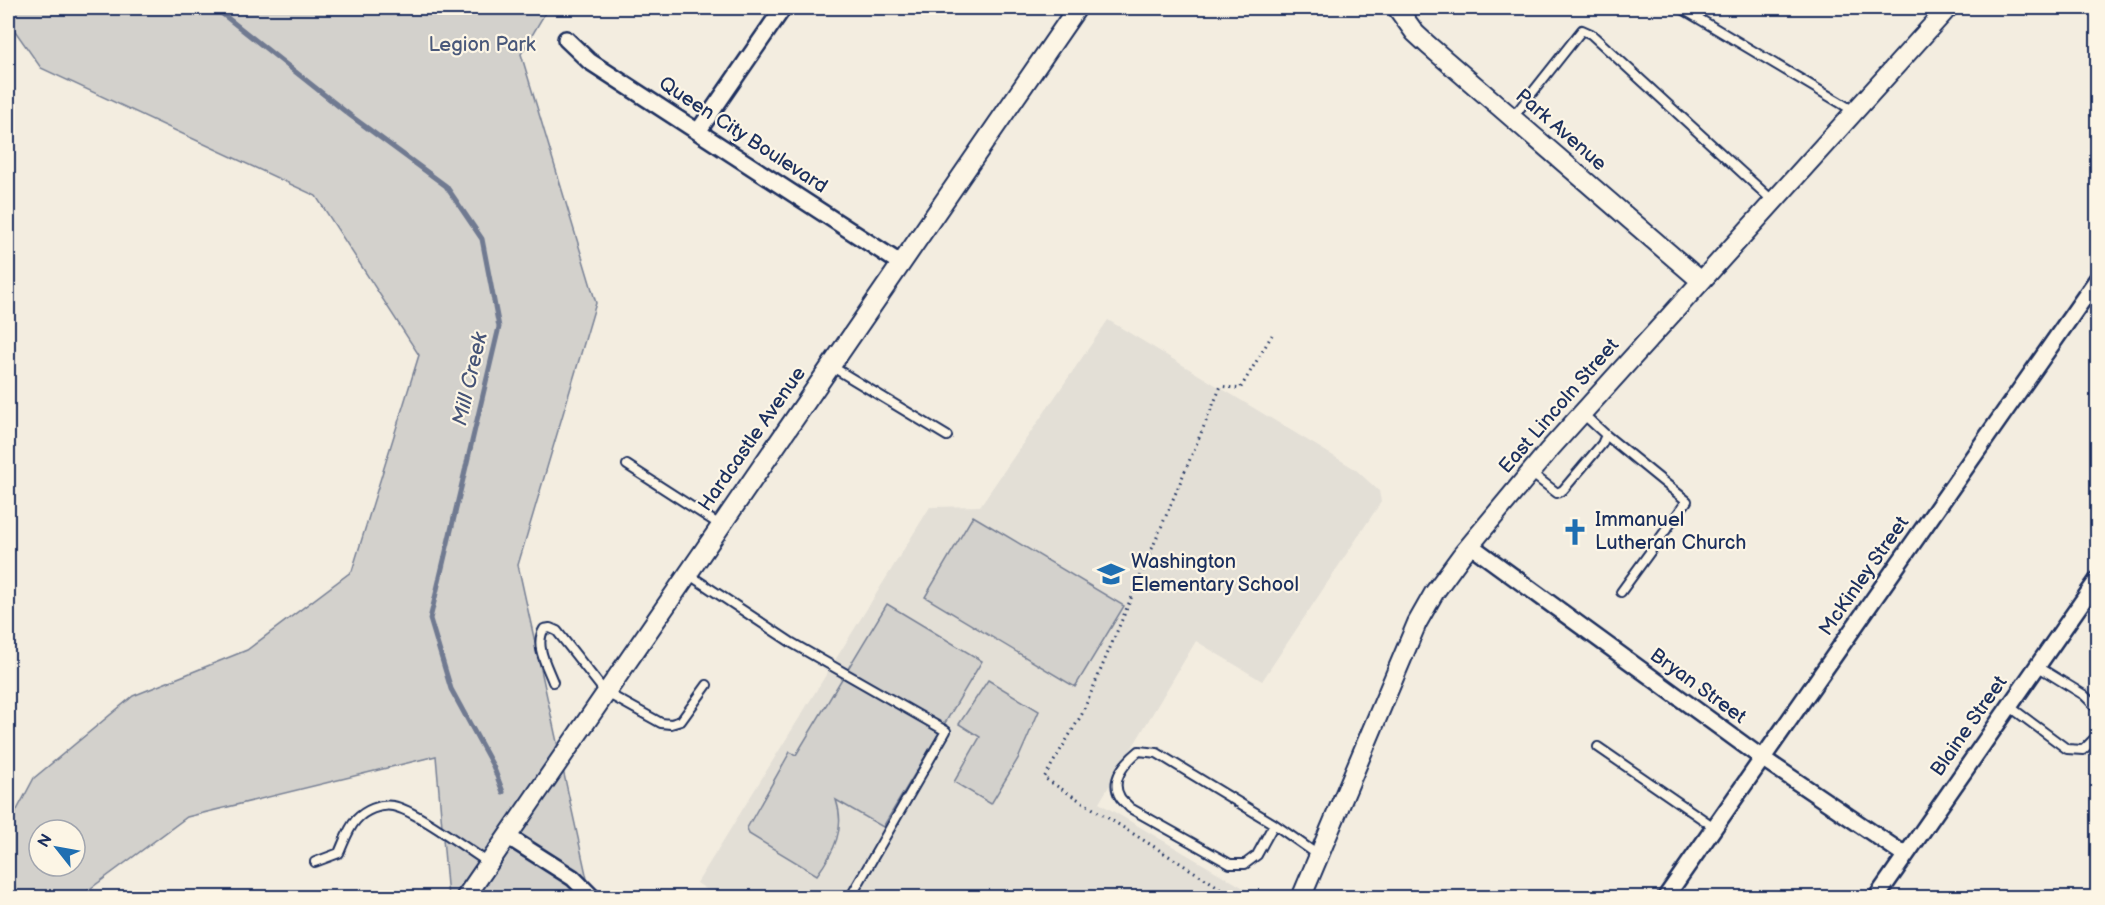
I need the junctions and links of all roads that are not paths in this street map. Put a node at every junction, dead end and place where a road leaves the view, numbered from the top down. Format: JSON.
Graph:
{"nodes":[{"id":1,"x":783,"y":8,"type":"edge"},
{"id":2,"x":1077,"y":8,"type":"edge"},
{"id":3,"x":1397,"y":8,"type":"edge"},
{"id":4,"x":1681,"y":8,"type":"edge"},
{"id":5,"x":1948,"y":8,"type":"edge"},
{"id":6,"x":566,"y":39,"type":"dead end"},
{"id":7,"x":1854,"y":111,"type":"junction"},
{"id":8,"x":1513,"y":118,"type":"junction"},
{"id":9,"x":699,"y":130,"type":"junction"},
{"id":10,"x":1773,"y":201,"type":"junction"},
{"id":11,"x":900,"y":263,"type":"junction"},
{"id":12,"x":2097,"y":278,"type":"edge"},
{"id":13,"x":1701,"y":281,"type":"junction"},
{"id":14,"x":830,"y":365,"type":"junction"},
{"id":15,"x":1581,"y":412,"type":"junction"},
{"id":16,"x":1606,"y":435,"type":"junction"},
{"id":17,"x":946,"y":436,"type":"dead end"},
{"id":18,"x":627,"y":465,"type":"dead end"},
{"id":19,"x":1530,"y":472,"type":"junction"},
{"id":20,"x":720,"y":525,"type":"junction"},
{"id":21,"x":1470,"y":545,"type":"junction"},
{"id":22,"x":687,"y":573,"type":"junction"},
{"id":23,"x":2097,"y":579,"type":"edge"},
{"id":24,"x":1621,"y":592,"type":"dead end"},
{"id":25,"x":2037,"y":666,"type":"junction"},
{"id":26,"x":554,"y":682,"type":"dead end"},
{"id":27,"x":707,"y":686,"type":"dead end"},
{"id":28,"x":605,"y":692,"type":"junction"},
{"id":29,"x":2009,"y":706,"type":"junction"},
{"id":30,"x":2097,"y":709,"type":"edge"},
{"id":31,"x":2097,"y":735,"type":"edge"},
{"id":32,"x":1598,"y":747,"type":"dead end"},
{"id":33,"x":1762,"y":758,"type":"junction"},
{"id":34,"x":1274,"y":824,"type":"junction"},
{"id":35,"x":1714,"y":827,"type":"junction"},
{"id":36,"x":507,"y":836,"type":"junction"},
{"id":37,"x":1318,"y":855,"type":"junction"},
{"id":38,"x":1905,"y":855,"type":"junction"},
{"id":39,"x":315,"y":862,"type":"dead end"},
{"id":40,"x":489,"y":862,"type":"junction"},
{"id":41,"x":465,"y":897,"type":"edge"},
{"id":42,"x":593,"y":897,"type":"edge"},
{"id":43,"x":850,"y":897,"type":"edge"},
{"id":44,"x":1301,"y":897,"type":"edge"},
{"id":45,"x":1665,"y":897,"type":"edge"},
{"id":46,"x":1876,"y":897,"type":"edge"}],
"edges":[{"from":1,"to":9,"type":"street"},
{"from":2,"to":11,"type":"street","name":"Hardcastle Avenue"},
{"from":3,"to":8,"type":"street","name":"Park Avenue"},
{"from":4,"to":7,"type":"lane"},
{"from":5,"to":7,"type":"street","name":"East Lincoln Street"},
{"from":6,"to":9,"type":"street","name":"Queen City Boulevard"},
{"from":7,"to":10,"type":"street","name":"East Lincoln Street"},
{"from":8,"to":10,"type":"lane"},
{"from":8,"to":13,"type":"street","name":"Park Avenue"},
{"from":9,"to":11,"type":"street","name":"Queen City Boulevard"},
{"from":10,"to":13,"type":"street","name":"East Lincoln Street"},
{"from":11,"to":14,"type":"street","name":"Hardcastle Avenue"},
{"from":12,"to":33,"type":"street","name":"McKinley Street"},
{"from":13,"to":15,"type":"street","name":"East Lincoln Street"},
{"from":14,"to":17,"type":"lane"},
{"from":14,"to":20,"type":"street","name":"Hardcastle Avenue"},
{"from":15,"to":16,"type":"lane"},
{"from":15,"to":19,"type":"street","name":"East Lincoln Street"},
{"from":16,"to":19,"type":"lane"},
{"from":16,"to":24,"type":"lane"},
{"from":18,"to":20,"type":"lane"},
{"from":19,"to":21,"type":"street","name":"East Lincoln Street"},
{"from":20,"to":22,"type":"street","name":"Hardcastle Avenue"},
{"from":21,"to":33,"type":"street","name":"Bryan Street"},
{"from":21,"to":37,"type":"street","name":"East Lincoln Street"},
{"from":22,"to":28,"type":"street","name":"Hardcastle Avenue"},
{"from":22,"to":43,"type":"lane"},
{"from":23,"to":25,"type":"street","name":"Blaine Street"},
{"from":25,"to":29,"type":"street","name":"Blaine Street"},
{"from":25,"to":30,"type":"lane"},
{"from":26,"to":28,"type":"lane"},
{"from":27,"to":28,"type":"lane"},
{"from":28,"to":36,"type":"street","name":"Hardcastle Avenue"},
{"from":29,"to":31,"type":"lane"},
{"from":29,"to":38,"type":"street","name":"Blaine Street"},
{"from":32,"to":35,"type":"lane"},
{"from":33,"to":35,"type":"street","name":"McKinley Street"},
{"from":33,"to":38,"type":"street","name":"Bryan Street"},
{"from":34,"to":34,"type":"lane"},
{"from":34,"to":37,"type":"lane"},
{"from":35,"to":45,"type":"street","name":"McKinley Street"},
{"from":36,"to":40,"type":"street","name":"Hardcastle Avenue"},
{"from":36,"to":42,"type":"street"},
{"from":37,"to":44,"type":"street","name":"East Lincoln Street"},
{"from":38,"to":46,"type":"street","name":"Blaine Street"},
{"from":39,"to":40,"type":"lane"},
{"from":40,"to":41,"type":"street","name":"Hardcastle Avenue"}]}
